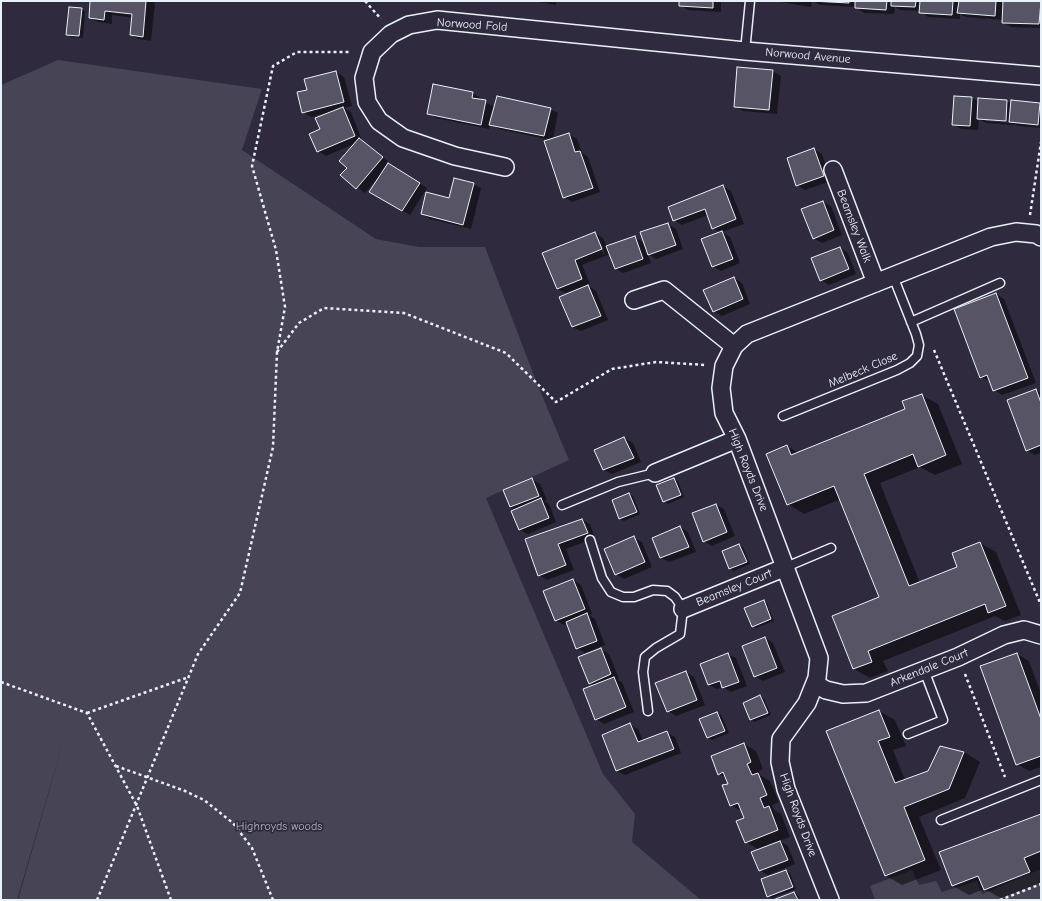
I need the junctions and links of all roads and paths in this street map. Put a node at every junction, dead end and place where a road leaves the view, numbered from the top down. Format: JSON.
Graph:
{"nodes":[{"id":1,"x":750,"y":1,"type":"edge"},
{"id":2,"x":576,"y":34,"type":"joint"},
{"id":3,"x":745,"y":51,"type":"junction"},
{"id":4,"x":372,"y":52,"type":"junction"},
{"id":5,"x":1041,"y":76,"type":"edge"},
{"id":6,"x":1041,"y":142,"type":"edge"},
{"id":7,"x":505,"y":167,"type":"dead end"},
{"id":8,"x":833,"y":170,"type":"dead end"},
{"id":9,"x":1034,"y":235,"type":"edge"},
{"id":10,"x":893,"y":276,"type":"junction"},
{"id":11,"x":876,"y":283,"type":"junction"},
{"id":12,"x":1000,"y":283,"type":"dead end"},
{"id":13,"x":634,"y":300,"type":"dead end"},
{"id":14,"x":911,"y":322,"type":"junction"},
{"id":15,"x":734,"y":346,"type":"junction"},
{"id":16,"x":919,"y":346,"type":"junction"},
{"id":17,"x":277,"y":352,"type":"junction"},
{"id":18,"x":724,"y":366,"type":"junction"},
{"id":19,"x":783,"y":416,"type":"dead end"},
{"id":20,"x":737,"y":439,"type":"junction"},
{"id":21,"x":655,"y":473,"type":"joint"},
{"id":22,"x":562,"y":505,"type":"dead end"},
{"id":23,"x":590,"y":540,"type":"dead end"},
{"id":24,"x":831,"y":548,"type":"dead end"},
{"id":25,"x":786,"y":567,"type":"junction"},
{"id":26,"x":1041,"y":605,"type":"edge"},
{"id":27,"x":683,"y":609,"type":"junction"},
{"id":28,"x":1041,"y":635,"type":"edge"},
{"id":29,"x":958,"y":657,"type":"junction"},
{"id":30,"x":924,"y":670,"type":"junction"},
{"id":31,"x":189,"y":677,"type":"junction"},
{"id":32,"x":1,"y":682,"type":"edge"},
{"id":33,"x":815,"y":684,"type":"junction"},
{"id":34,"x":648,"y":711,"type":"dead end"},
{"id":35,"x":87,"y":713,"type":"junction"},
{"id":36,"x":908,"y":734,"type":"dead end"},
{"id":37,"x":116,"y":766,"type":"junction"},
{"id":38,"x":149,"y":776,"type":"junction"},
{"id":39,"x":1041,"y":780,"type":"edge"},
{"id":40,"x":1011,"y":792,"type":"junction"},
{"id":41,"x":137,"y":806,"type":"junction"},
{"id":42,"x":940,"y":820,"type":"dead end"},
{"id":43,"x":1041,"y":884,"type":"edge"},
{"id":44,"x":97,"y":900,"type":"edge"},
{"id":45,"x":171,"y":900,"type":"edge"},
{"id":46,"x":272,"y":900,"type":"edge"},
{"id":47,"x":830,"y":900,"type":"edge"},
{"id":48,"x":1000,"y":900,"type":"edge"}],
"edges":[{"from":1,"to":3,"type":"lane"},
{"from":2,"to":3,"type":"street","name":"Norwood Avenue"},
{"from":2,"to":4,"type":"street","name":"Norwood Fold"},
{"from":3,"to":5,"type":"street","name":"Norwood Avenue"},
{"from":4,"to":7,"type":"street","name":"Norwood Fold"},
{"from":4,"to":17,"type":"path"},
{"from":6,"to":9,"type":"path"},
{"from":8,"to":11,"type":"street","name":"Beamsley Walk"},
{"from":9,"to":10,"type":"street","name":"High Royds Drive"},
{"from":10,"to":11,"type":"street","name":"High Royds Drive"},
{"from":10,"to":14,"type":"lane"},
{"from":11,"to":15,"type":"street","name":"High Royds Drive"},
{"from":12,"to":14,"type":"lane"},
{"from":13,"to":15,"type":"street"},
{"from":14,"to":16,"type":"lane"},
{"from":15,"to":18,"type":"street","name":"High Royds Drive"},
{"from":16,"to":19,"type":"lane","name":"Melbeck Close"},
{"from":16,"to":26,"type":"path"},
{"from":17,"to":18,"type":"path"},
{"from":17,"to":31,"type":"path"},
{"from":18,"to":20,"type":"street","name":"High Royds Drive"},
{"from":20,"to":21,"type":"street"},
{"from":20,"to":25,"type":"street","name":"High Royds Drive"},
{"from":21,"to":22,"type":"lane"},
{"from":23,"to":27,"type":"lane"},
{"from":24,"to":25,"type":"lane"},
{"from":25,"to":27,"type":"street","name":"Beamsley Court"},
{"from":25,"to":33,"type":"street","name":"High Royds Drive"},
{"from":27,"to":34,"type":"lane"},
{"from":28,"to":29,"type":"street","name":"Arkendale Court"},
{"from":29,"to":30,"type":"street","name":"Arkendale Court"},
{"from":29,"to":40,"type":"path"},
{"from":30,"to":33,"type":"street","name":"Arkendale Court"},
{"from":30,"to":36,"type":"lane"},
{"from":31,"to":35,"type":"path"},
{"from":31,"to":38,"type":"path"},
{"from":32,"to":35,"type":"path"},
{"from":33,"to":47,"type":"street","name":"High Royds Drive"},
{"from":35,"to":37,"type":"path"},
{"from":37,"to":38,"type":"path"},
{"from":37,"to":41,"type":"path"},
{"from":38,"to":41,"type":"path"},
{"from":38,"to":46,"type":"path"},
{"from":39,"to":40,"type":"lane"},
{"from":40,"to":42,"type":"lane"},
{"from":41,"to":44,"type":"path"},
{"from":41,"to":45,"type":"path"},
{"from":43,"to":48,"type":"path"}]}
